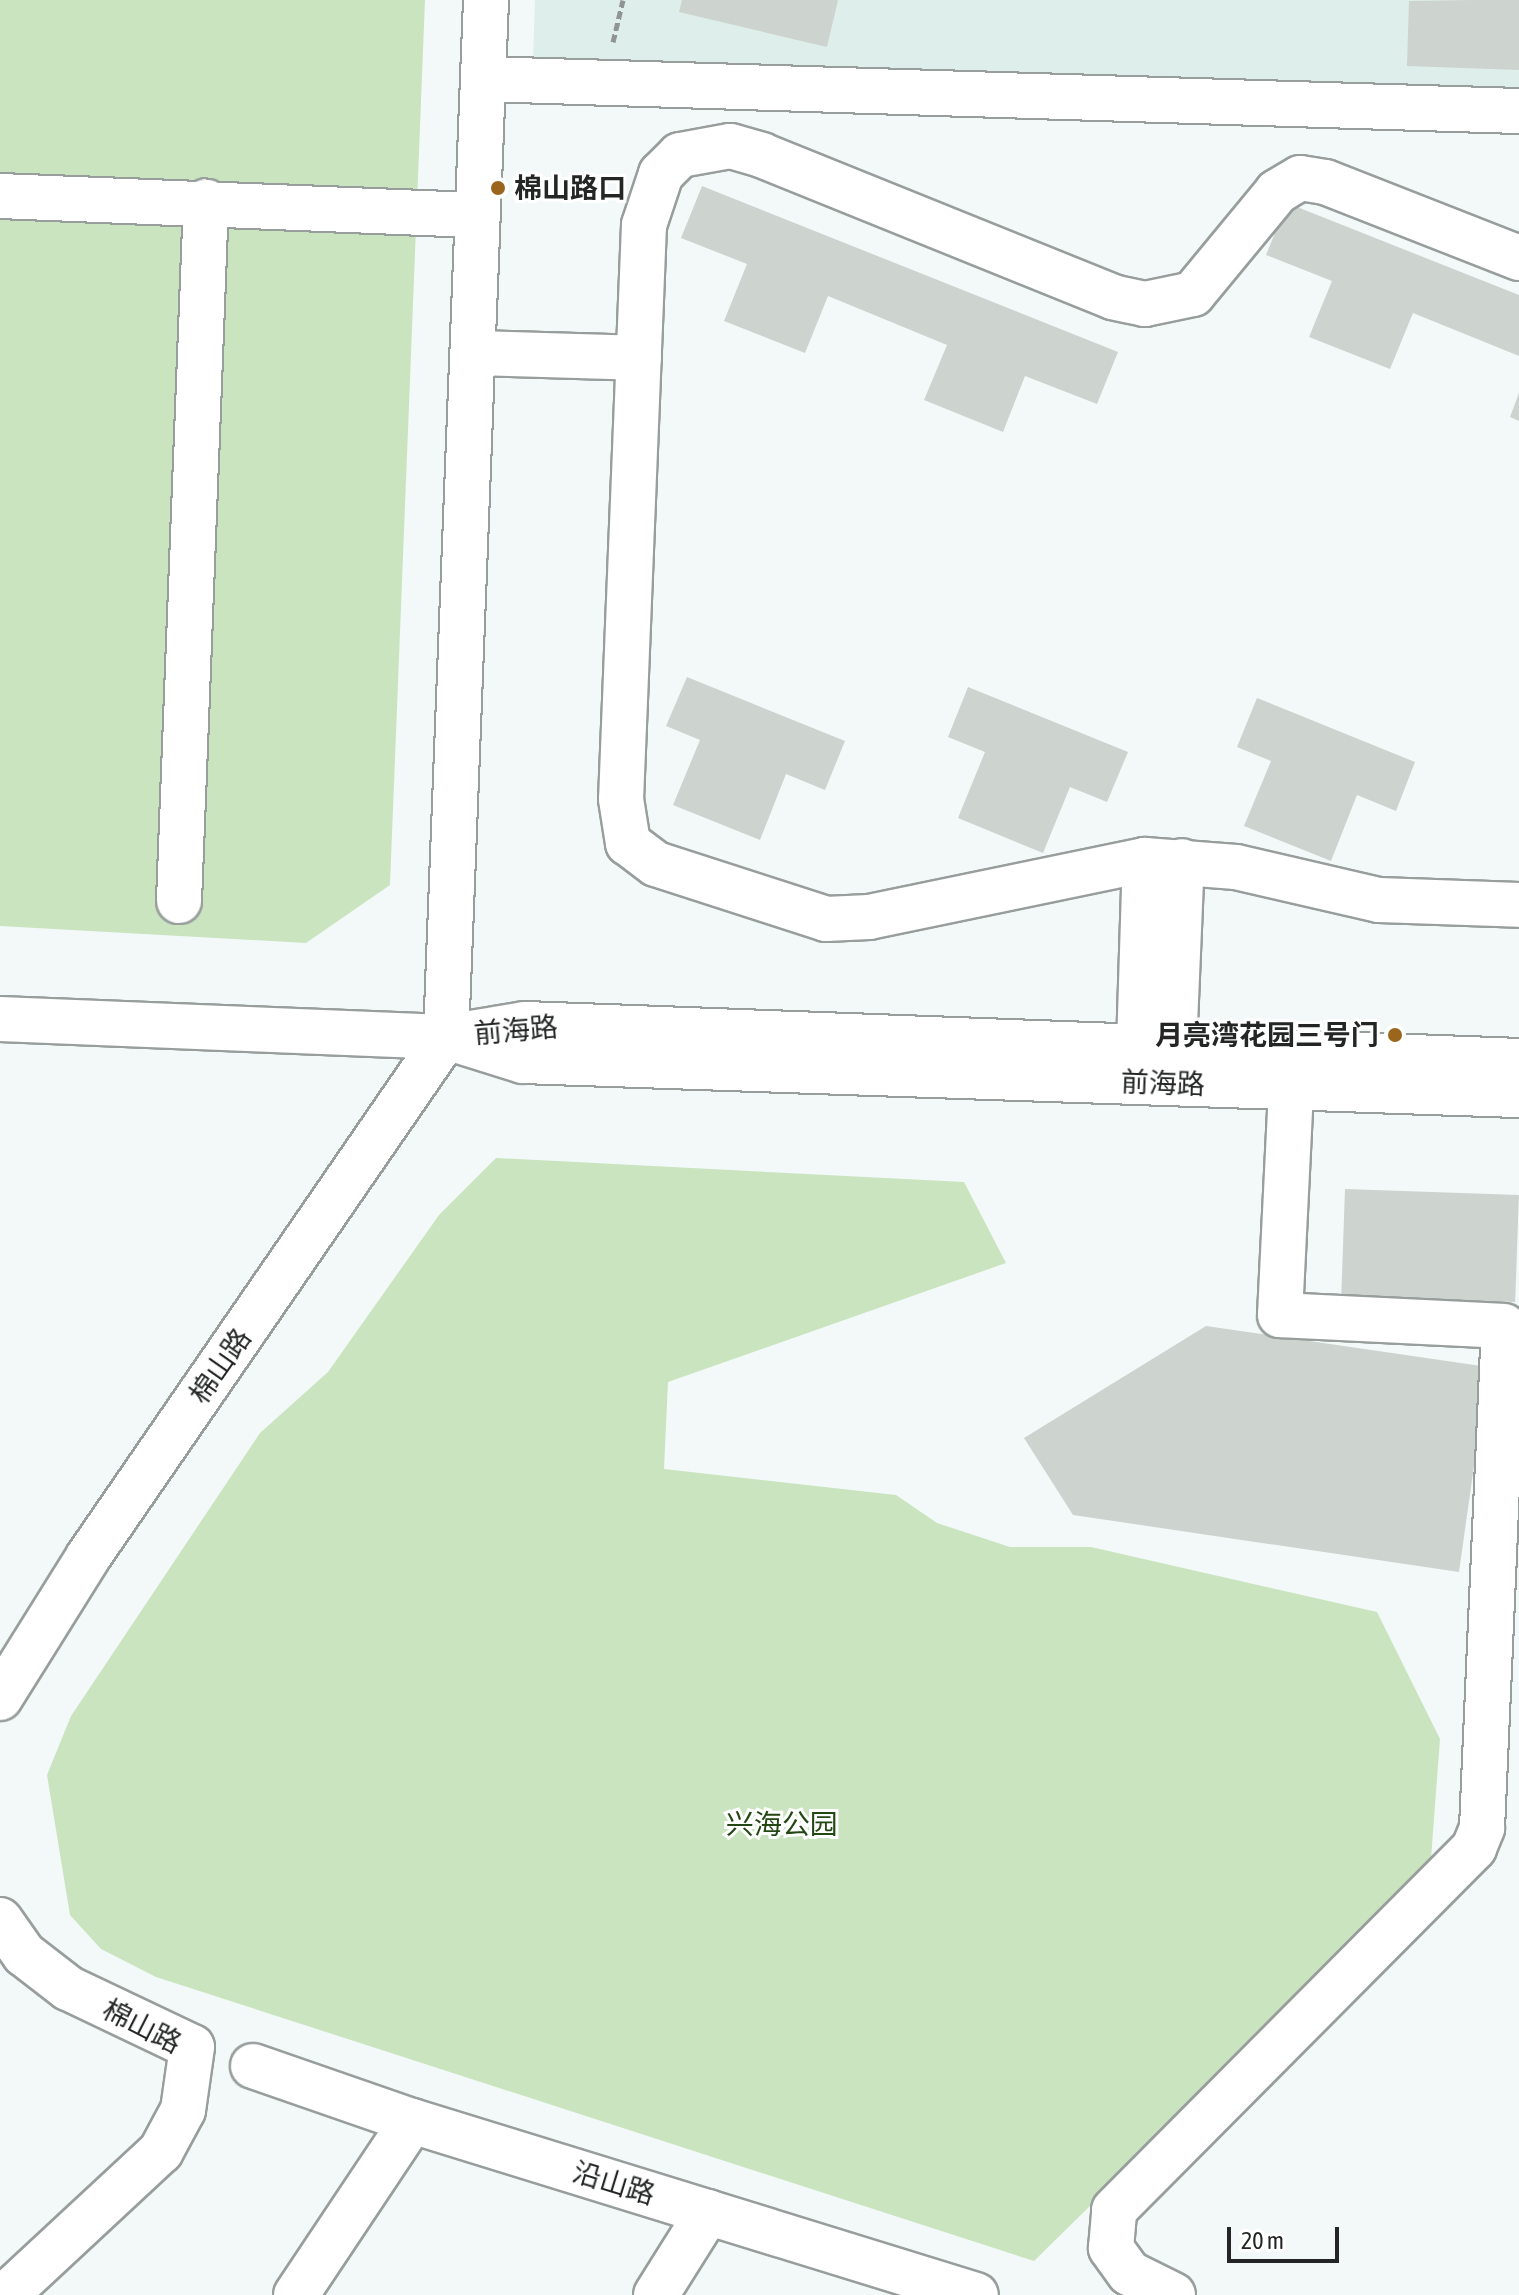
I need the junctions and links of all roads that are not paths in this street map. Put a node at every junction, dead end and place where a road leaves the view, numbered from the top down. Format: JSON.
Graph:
{"nodes":[{"id":1,"x":486,"y":0,"type":"edge"},
{"id":2,"x":483,"y":79,"type":"junction"},
{"id":3,"x":1519,"y":111,"type":"edge"},
{"id":4,"x":0,"y":196,"type":"edge"},
{"id":5,"x":206,"y":202,"type":"junction"},
{"id":6,"x":478,"y":215,"type":"junction"},
{"id":7,"x":1519,"y":258,"type":"edge"},
{"id":8,"x":473,"y":353,"type":"junction"},
{"id":9,"x":639,"y":358,"type":"junction"},
{"id":10,"x":1163,"y":861,"type":"junction"},
{"id":11,"x":179,"y":901,"type":"dead end"},
{"id":12,"x":1519,"y":905,"type":"edge"},
{"id":13,"x":0,"y":1019,"type":"edge"},
{"id":14,"x":446,"y":1037,"type":"junction"},
{"id":15,"x":1156,"y":1048,"type":"junction"},
{"id":16,"x":1519,"y":1061,"type":"edge"},
{"id":17,"x":1291,"y":1088,"type":"junction"},
{"id":18,"x":1519,"y":1095,"type":"edge"},
{"id":19,"x":0,"y":1698,"type":"edge"},
{"id":20,"x":0,"y":1920,"type":"edge"},
{"id":21,"x":253,"y":2066,"type":"dead end"},
{"id":22,"x":412,"y":2121,"type":"junction"},
{"id":23,"x":708,"y":2212,"type":"junction"},
{"id":24,"x":6,"y":2295,"type":"edge"},
{"id":25,"x":296,"y":2295,"type":"edge"},
{"id":26,"x":656,"y":2295,"type":"edge"},
{"id":27,"x":976,"y":2295,"type":"edge"},
{"id":28,"x":1173,"y":2295,"type":"edge"}],
"edges":[{"from":1,"to":2,"type":"street"},
{"from":2,"to":3,"type":"street"},
{"from":2,"to":6,"type":"street"},
{"from":4,"to":5,"type":"street"},
{"from":5,"to":6,"type":"street"},
{"from":5,"to":11,"type":"street"},
{"from":6,"to":8,"type":"street"},
{"from":7,"to":9,"type":"street"},
{"from":8,"to":9,"type":"street"},
{"from":8,"to":14,"type":"street"},
{"from":9,"to":10,"type":"street"},
{"from":10,"to":12,"type":"street"},
{"from":10,"to":15,"type":"street"},
{"from":13,"to":14,"type":"street"},
{"from":14,"to":15,"type":"street","name":"前海路"},
{"from":14,"to":17,"type":"street","name":"前海路"},
{"from":14,"to":19,"type":"street","name":"棉山路"},
{"from":15,"to":16,"type":"street","name":"前海路"},
{"from":17,"to":18,"type":"street","name":"前海路"},
{"from":17,"to":28,"type":"street"},
{"from":20,"to":24,"type":"street","name":"棉山路"},
{"from":21,"to":22,"type":"street","name":"沿山路"},
{"from":22,"to":23,"type":"street","name":"沿山路"},
{"from":22,"to":25,"type":"street"},
{"from":23,"to":26,"type":"street"},
{"from":23,"to":27,"type":"street","name":"沿山路"}]}
